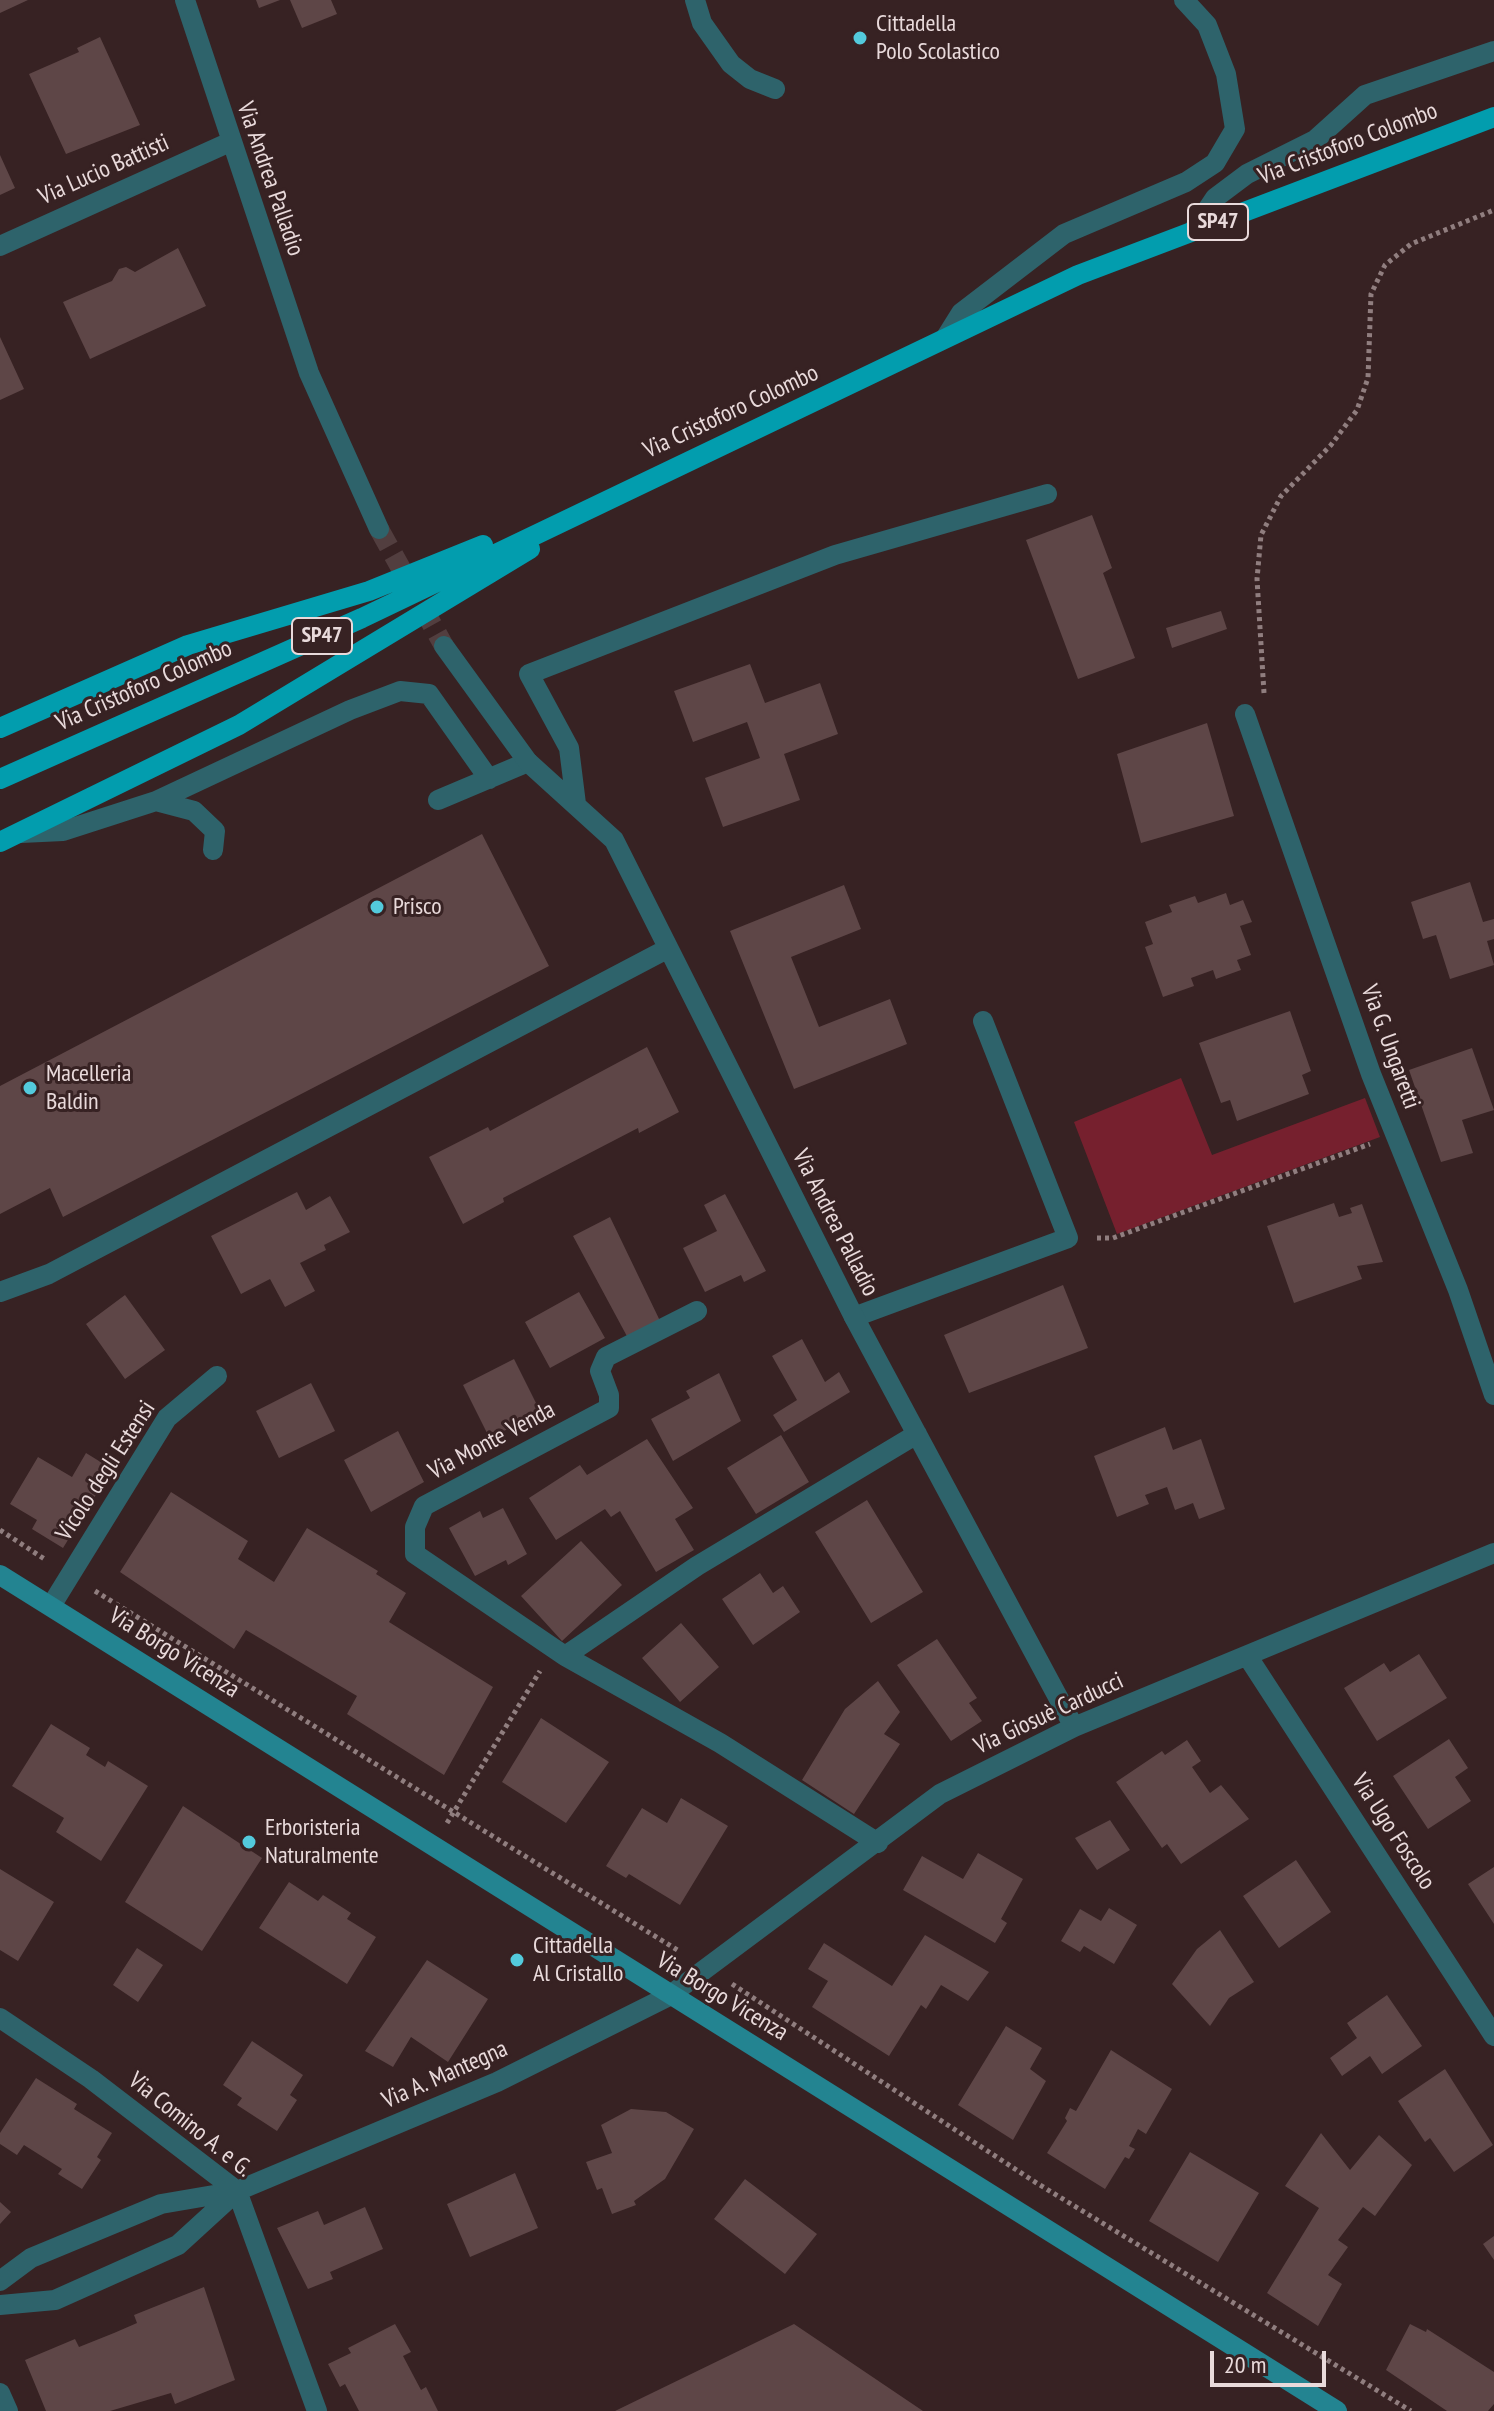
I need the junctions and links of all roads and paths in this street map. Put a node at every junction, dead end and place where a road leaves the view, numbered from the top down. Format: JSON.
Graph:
{"nodes":[{"id":1,"x":185,"y":0,"type":"edge"},
{"id":2,"x":695,"y":0,"type":"edge"},
{"id":3,"x":1184,"y":0,"type":"edge"},
{"id":4,"x":1494,"y":51,"type":"edge"},
{"id":5,"x":775,"y":89,"type":"dead end"},
{"id":6,"x":1494,"y":117,"type":"edge"},
{"id":7,"x":230,"y":142,"type":"junction"},
{"id":8,"x":1494,"y":210,"type":"edge"},
{"id":9,"x":1193,"y":231,"type":"junction"},
{"id":10,"x":0,"y":246,"type":"edge"},
{"id":11,"x":946,"y":337,"type":"junction"},
{"id":12,"x":639,"y":483,"type":"junction"},
{"id":13,"x":1047,"y":494,"type":"dead end"},
{"id":14,"x":379,"y":529,"type":"tunnel mouth"},
{"id":15,"x":444,"y":646,"type":"tunnel mouth"},
{"id":16,"x":1245,"y":714,"type":"joint"},
{"id":17,"x":0,"y":728,"type":"edge"},
{"id":18,"x":528,"y":762,"type":"junction"},
{"id":19,"x":0,"y":779,"type":"edge"},
{"id":20,"x":489,"y":779,"type":"junction"},
{"id":21,"x":438,"y":800,"type":"dead end"},
{"id":22,"x":156,"y":801,"type":"junction"},
{"id":23,"x":576,"y":804,"type":"junction"},
{"id":24,"x":21,"y":833,"type":"junction"},
{"id":25,"x":0,"y":842,"type":"edge"},
{"id":26,"x":213,"y":850,"type":"dead end"},
{"id":27,"x":667,"y":949,"type":"junction"},
{"id":28,"x":983,"y":1021,"type":"dead end"},
{"id":29,"x":1395,"y":1135,"type":"junction"},
{"id":30,"x":1068,"y":1238,"type":"junction"},
{"id":31,"x":0,"y":1292,"type":"edge"},
{"id":32,"x":697,"y":1311,"type":"dead end"},
{"id":33,"x":854,"y":1317,"type":"junction"},
{"id":34,"x":217,"y":1376,"type":"dead end"},
{"id":35,"x":1494,"y":1395,"type":"edge"},
{"id":36,"x":917,"y":1434,"type":"junction"},
{"id":37,"x":0,"y":1530,"type":"edge"},
{"id":38,"x":1494,"y":1553,"type":"edge"},
{"id":39,"x":0,"y":1575,"type":"edge"},
{"id":40,"x":69,"y":1575,"type":"junction"},
{"id":41,"x":51,"y":1606,"type":"junction"},
{"id":42,"x":559,"y":1653,"type":"junction"},
{"id":43,"x":1248,"y":1657,"type":"junction"},
{"id":44,"x":1074,"y":1727,"type":"junction"},
{"id":45,"x":454,"y":1809,"type":"junction"},
{"id":46,"x":878,"y":1843,"type":"junction"},
{"id":47,"x":434,"y":1848,"type":"junction"},
{"id":48,"x":705,"y":1966,"type":"junction"},
{"id":49,"x":669,"y":1996,"type":"junction"},
{"id":50,"x":0,"y":2018,"type":"edge"},
{"id":51,"x":1494,"y":2036,"type":"edge"},
{"id":52,"x":237,"y":2191,"type":"junction"},
{"id":53,"x":0,"y":2281,"type":"edge"},
{"id":54,"x":0,"y":2305,"type":"edge"},
{"id":55,"x":0,"y":2393,"type":"edge"},
{"id":56,"x":8,"y":2411,"type":"edge"},
{"id":57,"x":317,"y":2411,"type":"edge"},
{"id":58,"x":1337,"y":2411,"type":"edge"},
{"id":59,"x":1411,"y":2411,"type":"edge"}],
"edges":[{"from":1,"to":7,"type":"street","name":"Via Andrea Palladio"},
{"from":2,"to":5,"type":"street"},
{"from":3,"to":11,"type":"street"},
{"from":4,"to":9,"type":"street"},
{"from":6,"to":9,"type":"main road","name":"Via Cristoforo Colombo","number":"SP47"},
{"from":7,"to":10,"type":"street","name":"Via Lucio Battisti"},
{"from":7,"to":14,"type":"street","name":"Via Andrea Palladio"},
{"from":8,"to":16,"type":"path"},
{"from":9,"to":11,"type":"main road","name":"Via Cristoforo Colombo","number":"SP47"},
{"from":11,"to":12,"type":"main road","name":"Via Cristoforo Colombo","number":"SP47"},
{"from":12,"to":17,"type":"main road"},
{"from":12,"to":19,"type":"main road","name":"Via Cristoforo Colombo","number":"SP47"},
{"from":12,"to":24,"type":"main road"},
{"from":13,"to":23,"type":"street"},
{"from":15,"to":18,"type":"street","name":"Via Andrea Palladio"},
{"from":16,"to":29,"type":"street","name":"Via G. Ungaretti"},
{"from":18,"to":20,"type":"street"},
{"from":18,"to":23,"type":"street","name":"Via Andrea Palladio"},
{"from":20,"to":21,"type":"street"},
{"from":20,"to":22,"type":"street"},
{"from":22,"to":24,"type":"street"},
{"from":22,"to":26,"type":"street"},
{"from":23,"to":27,"type":"street","name":"Via Andrea Palladio"},
{"from":24,"to":25,"type":"main road"},
{"from":27,"to":31,"type":"street"},
{"from":27,"to":33,"type":"street","name":"Via Andrea Palladio"},
{"from":28,"to":30,"type":"street"},
{"from":29,"to":30,"type":"path"},
{"from":29,"to":35,"type":"street","name":"Via G. Ungaretti"},
{"from":30,"to":33,"type":"street"},
{"from":32,"to":42,"type":"street","name":"Via Monte Venda"},
{"from":33,"to":36,"type":"street","name":"Via Andrea Palladio"},
{"from":34,"to":40,"type":"street","name":"Vicolo degli Estensi"},
{"from":36,"to":42,"type":"street"},
{"from":36,"to":44,"type":"street","name":"Via Andrea Palladio"},
{"from":37,"to":40,"type":"path"},
{"from":38,"to":43,"type":"street","name":"Via Giosuè Carducci"},
{"from":39,"to":41,"type":"street","name":"Via Borgo Vicenza"},
{"from":40,"to":41,"type":"street","name":"Vicolo degli Estensi"},
{"from":40,"to":45,"type":"path"},
{"from":41,"to":47,"type":"street","name":"Via Borgo Vicenza"},
{"from":42,"to":45,"type":"path"},
{"from":42,"to":46,"type":"street","name":"Via Monte Venda"},
{"from":43,"to":44,"type":"street","name":"Via Giosuè Carducci"},
{"from":43,"to":51,"type":"street","name":"Via Ugo Foscolo"},
{"from":44,"to":46,"type":"street","name":"Via Giosuè Carducci"},
{"from":45,"to":47,"type":"path"},
{"from":45,"to":48,"type":"path"},
{"from":46,"to":48,"type":"street","name":"Via Giosuè Carducci"},
{"from":47,"to":49,"type":"street","name":"Via Borgo Vicenza"},
{"from":48,"to":49,"type":"street","name":"Via Giosuè Carducci"},
{"from":48,"to":59,"type":"path"},
{"from":49,"to":52,"type":"street","name":"Via A. Mantegna"},
{"from":49,"to":58,"type":"street","name":"Via Borgo Vicenza"},
{"from":50,"to":52,"type":"street","name":"Via Comino A. e G."},
{"from":52,"to":53,"type":"street","name":"Via A. Mantegna"},
{"from":52,"to":54,"type":"street","name":"Via A. Mantegna"},
{"from":52,"to":57,"type":"street","name":"Via Comino A. e G."},
{"from":55,"to":56,"type":"street"}]}
